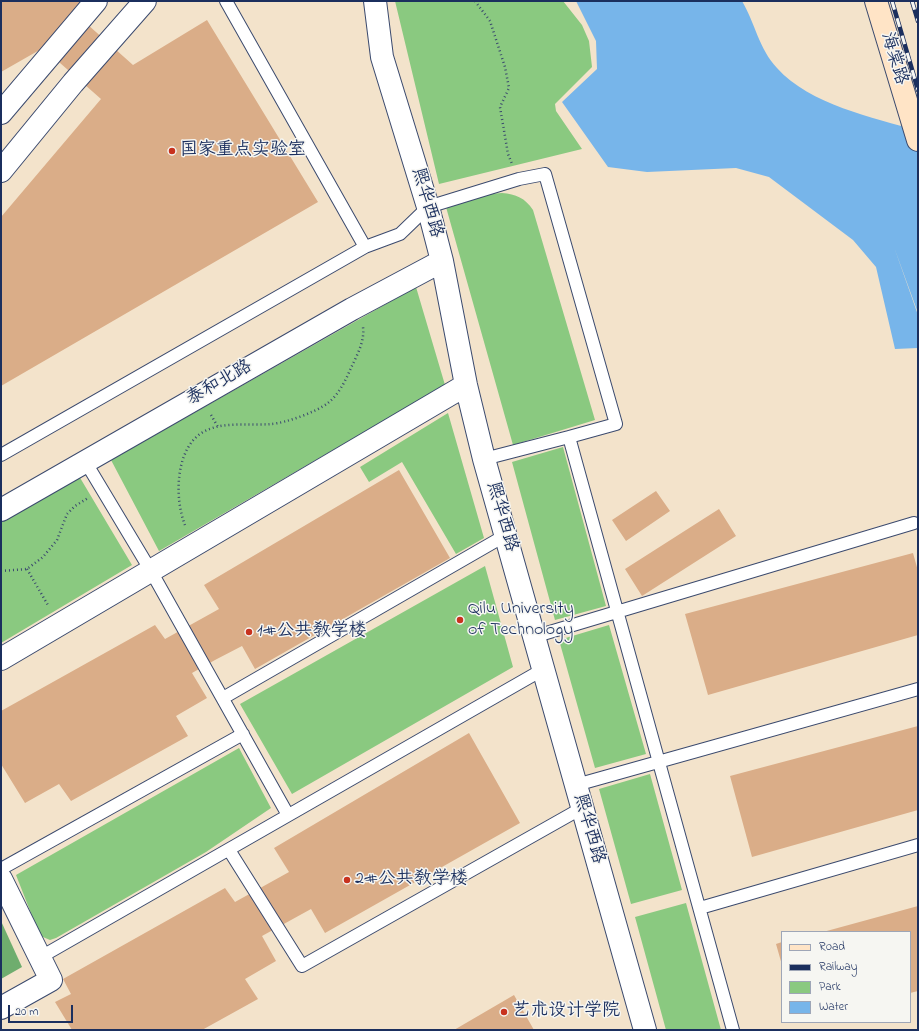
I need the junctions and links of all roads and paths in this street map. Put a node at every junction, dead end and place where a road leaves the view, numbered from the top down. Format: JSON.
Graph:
{"nodes":[{"id":1,"x":96,"y":1,"type":"edge"},
{"id":2,"x":145,"y":1,"type":"edge"},
{"id":3,"x":226,"y":1,"type":"edge"},
{"id":4,"x":375,"y":1,"type":"edge"},
{"id":5,"x":475,"y":1,"type":"edge"},
{"id":6,"x":876,"y":1,"type":"edge"},
{"id":7,"x":8,"y":99,"type":"edge"},
{"id":8,"x":1,"y":112,"type":"edge"},
{"id":9,"x":918,"y":140,"type":"edge"},
{"id":10,"x":1,"y":171,"type":"edge"},
{"id":11,"x":519,"y":179,"type":"junction"},
{"id":12,"x":428,"y":207,"type":"junction"},
{"id":13,"x":365,"y":247,"type":"junction"},
{"id":14,"x":442,"y":261,"type":"junction"},
{"id":15,"x":352,"y":309,"type":"junction"},
{"id":16,"x":466,"y":385,"type":"junction"},
{"id":17,"x":569,"y":437,"type":"junction"},
{"id":18,"x":1,"y":456,"type":"edge"},
{"id":19,"x":484,"y":459,"type":"junction"},
{"id":20,"x":85,"y":461,"type":"junction"},
{"id":21,"x":102,"y":489,"type":"junction"},
{"id":22,"x":2,"y":506,"type":"edge"},
{"id":23,"x":914,"y":523,"type":"dead end"},
{"id":24,"x":506,"y":536,"type":"junction"},
{"id":25,"x":194,"y":546,"type":"junction"},
{"id":26,"x":27,"y":569,"type":"junction"},
{"id":27,"x":1,"y":571,"type":"edge"},
{"id":28,"x":151,"y":571,"type":"junction"},
{"id":29,"x":618,"y":613,"type":"junction"},
{"id":30,"x":60,"y":624,"type":"junction"},
{"id":31,"x":533,"y":637,"type":"junction"},
{"id":32,"x":1,"y":659,"type":"edge"},
{"id":33,"x":542,"y":670,"type":"junction"},
{"id":34,"x":918,"y":689,"type":"edge"},
{"id":35,"x":223,"y":698,"type":"junction"},
{"id":36,"x":243,"y":734,"type":"junction"},
{"id":37,"x":659,"y":761,"type":"junction"},
{"id":38,"x":576,"y":785,"type":"junction"},
{"id":39,"x":582,"y":808,"type":"junction"},
{"id":40,"x":288,"y":815,"type":"junction"},
{"id":41,"x":918,"y":845,"type":"edge"},
{"id":42,"x":229,"y":850,"type":"junction"},
{"id":43,"x":1,"y":869,"type":"edge"},
{"id":44,"x":1,"y":879,"type":"edge"},
{"id":45,"x":700,"y":908,"type":"junction"},
{"id":46,"x":39,"y":958,"type":"junction"},
{"id":47,"x":1,"y":1008,"type":"edge"},
{"id":48,"x":645,"y":1030,"type":"edge"},
{"id":49,"x":733,"y":1030,"type":"edge"}],
"edges":[{"from":1,"to":7,"type":"street"},
{"from":2,"to":10,"type":"street"},
{"from":3,"to":13,"type":"lane"},
{"from":4,"to":12,"type":"street","name":"熙华西路"},
{"from":5,"to":11,"type":"path"},
{"from":6,"to":9,"type":"main road","name":"海棠路"},
{"from":7,"to":8,"type":"street"},
{"from":11,"to":12,"type":"lane"},
{"from":11,"to":17,"type":"lane"},
{"from":12,"to":13,"type":"lane"},
{"from":12,"to":14,"type":"street","name":"熙华西路"},
{"from":13,"to":18,"type":"lane"},
{"from":14,"to":15,"type":"street","name":"泰和北路"},
{"from":14,"to":16,"type":"street","name":"熙华西路"},
{"from":15,"to":20,"type":"street","name":"泰和北路"},
{"from":15,"to":25,"type":"path"},
{"from":16,"to":19,"type":"street","name":"熙华西路"},
{"from":16,"to":25,"type":"street"},
{"from":17,"to":19,"type":"lane"},
{"from":17,"to":29,"type":"lane"},
{"from":19,"to":24,"type":"street","name":"熙华西路"},
{"from":20,"to":21,"type":"lane"},
{"from":20,"to":22,"type":"street","name":"泰和北路"},
{"from":21,"to":26,"type":"path"},
{"from":21,"to":28,"type":"lane"},
{"from":23,"to":29,"type":"lane"},
{"from":24,"to":31,"type":"street","name":"熙华西路"},
{"from":24,"to":35,"type":"lane"},
{"from":25,"to":28,"type":"street"},
{"from":26,"to":27,"type":"path"},
{"from":26,"to":30,"type":"path"},
{"from":28,"to":30,"type":"street"},
{"from":28,"to":35,"type":"lane"},
{"from":29,"to":31,"type":"lane"},
{"from":29,"to":37,"type":"lane"},
{"from":30,"to":32,"type":"street"},
{"from":31,"to":33,"type":"street","name":"熙华西路"},
{"from":33,"to":38,"type":"street","name":"熙华西路"},
{"from":33,"to":40,"type":"lane"},
{"from":34,"to":37,"type":"lane"},
{"from":35,"to":36,"type":"lane"},
{"from":36,"to":40,"type":"lane"},
{"from":36,"to":43,"type":"lane"},
{"from":37,"to":38,"type":"lane"},
{"from":37,"to":45,"type":"lane"},
{"from":38,"to":39,"type":"street","name":"熙华西路"},
{"from":39,"to":42,"type":"lane"},
{"from":39,"to":48,"type":"street","name":"熙华西路"},
{"from":40,"to":42,"type":"lane"},
{"from":41,"to":45,"type":"lane"},
{"from":42,"to":46,"type":"lane"},
{"from":44,"to":46,"type":"street"},
{"from":45,"to":49,"type":"lane"},
{"from":46,"to":47,"type":"street"}]}
